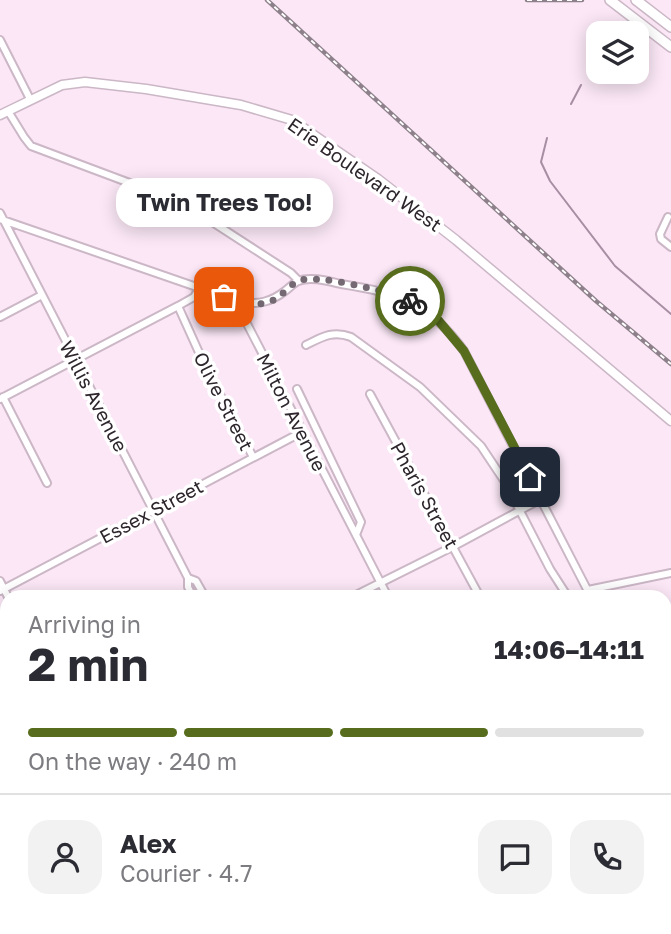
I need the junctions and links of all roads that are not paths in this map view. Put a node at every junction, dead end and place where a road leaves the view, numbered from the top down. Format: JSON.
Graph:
{"nodes":[{"id":1,"x":610,"y":0,"type":"edge"},
{"id":2,"x":636,"y":0,"type":"edge"},
{"id":3,"x":671,"y":27,"type":"edge"},
{"id":4,"x":0,"y":40,"type":"edge"},
{"id":5,"x":671,"y":47,"type":"edge"},
{"id":6,"x":30,"y":99,"type":"junction"},
{"id":7,"x":4,"y":113,"type":"edge"},
{"id":8,"x":1,"y":217,"type":"edge"},
{"id":9,"x":668,"y":217,"type":"dead end"},
{"id":10,"x":671,"y":247,"type":"edge"},
{"id":11,"x":299,"y":281,"type":"junction"},
{"id":12,"x":198,"y":289,"type":"junction"},
{"id":13,"x":42,"y":295,"type":"junction"},
{"id":14,"x":240,"y":302,"type":"junction"},
{"id":15,"x":178,"y":306,"type":"junction"},
{"id":16,"x":0,"y":317,"type":"edge"},
{"id":17,"x":306,"y":345,"type":"dead end"},
{"id":18,"x":75,"y":359,"type":"junction"},
{"id":19,"x":297,"y":389,"type":"dead end"},
{"id":20,"x":370,"y":394,"type":"dead end"},
{"id":21,"x":1,"y":398,"type":"edge"},
{"id":22,"x":671,"y":421,"type":"edge"},
{"id":23,"x":303,"y":432,"type":"junction"},
{"id":24,"x":253,"y":457,"type":"junction"},
{"id":25,"x":47,"y":483,"type":"dead end"},
{"id":26,"x":541,"y":499,"type":"junction"},
{"id":27,"x":153,"y":509,"type":"junction"},
{"id":28,"x":519,"y":511,"type":"junction"},
{"id":29,"x":356,"y":535,"type":"junction"},
{"id":30,"x":454,"y":546,"type":"junction"},
{"id":31,"x":671,"y":573,"type":"edge"},
{"id":32,"x":188,"y":578,"type":"junction"},
{"id":33,"x":0,"y":581,"type":"edge"},
{"id":34,"x":380,"y":582,"type":"junction"},
{"id":35,"x":2,"y":590,"type":"edge"},
{"id":36,"x":189,"y":590,"type":"edge"},
{"id":37,"x":201,"y":590,"type":"edge"},
{"id":38,"x":365,"y":590,"type":"edge"},
{"id":39,"x":384,"y":590,"type":"edge"},
{"id":40,"x":476,"y":590,"type":"edge"},
{"id":41,"x":564,"y":590,"type":"edge"},
{"id":42,"x":587,"y":590,"type":"edge"},
{"id":43,"x":605,"y":590,"type":"edge"}],
"edges":[{"from":1,"to":5,"type":"highway"},
{"from":2,"to":3,"type":"highway"},
{"from":4,"to":6,"type":"street"},
{"from":6,"to":7,"type":"main road","name":"Erie Boulevard West"},
{"from":6,"to":22,"type":"main road","name":"Erie Boulevard West"},
{"from":7,"to":11,"type":"street"},
{"from":8,"to":12,"type":"street"},
{"from":8,"to":13,"type":"street","name":"Willis Avenue"},
{"from":9,"to":10,"type":"street"},
{"from":11,"to":14,"type":"street"},
{"from":11,"to":26,"type":"street"},
{"from":12,"to":14,"type":"street"},
{"from":12,"to":15,"type":"street"},
{"from":13,"to":16,"type":"street"},
{"from":13,"to":18,"type":"street","name":"Willis Avenue"},
{"from":14,"to":23,"type":"street","name":"Milton Avenue"},
{"from":15,"to":18,"type":"street"},
{"from":15,"to":24,"type":"street","name":"Olive Street"},
{"from":17,"to":28,"type":"street"},
{"from":18,"to":21,"type":"street"},
{"from":18,"to":27,"type":"street","name":"Willis Avenue"},
{"from":19,"to":29,"type":"street"},
{"from":20,"to":30,"type":"street","name":"Pharis Street"},
{"from":21,"to":25,"type":"street"},
{"from":23,"to":24,"type":"street","name":"Essex Street"},
{"from":23,"to":29,"type":"street","name":"Milton Avenue"},
{"from":24,"to":27,"type":"street","name":"Essex Street"},
{"from":26,"to":28,"type":"street"},
{"from":26,"to":42,"type":"street"},
{"from":27,"to":32,"type":"street","name":"Willis Avenue"},
{"from":27,"to":35,"type":"street","name":"Essex Street"},
{"from":28,"to":30,"type":"street"},
{"from":28,"to":41,"type":"street"},
{"from":29,"to":34,"type":"street","name":"Milton Avenue"},
{"from":30,"to":34,"type":"street"},
{"from":30,"to":40,"type":"street","name":"Pharis Street"},
{"from":31,"to":43,"type":"street"},
{"from":32,"to":36,"type":"street","name":"Willis Avenue"},
{"from":32,"to":37,"type":"street","name":"Willis Avenue"},
{"from":33,"to":35,"type":"street"},
{"from":34,"to":38,"type":"street"},
{"from":34,"to":39,"type":"street","name":"Milton Avenue"}]}
